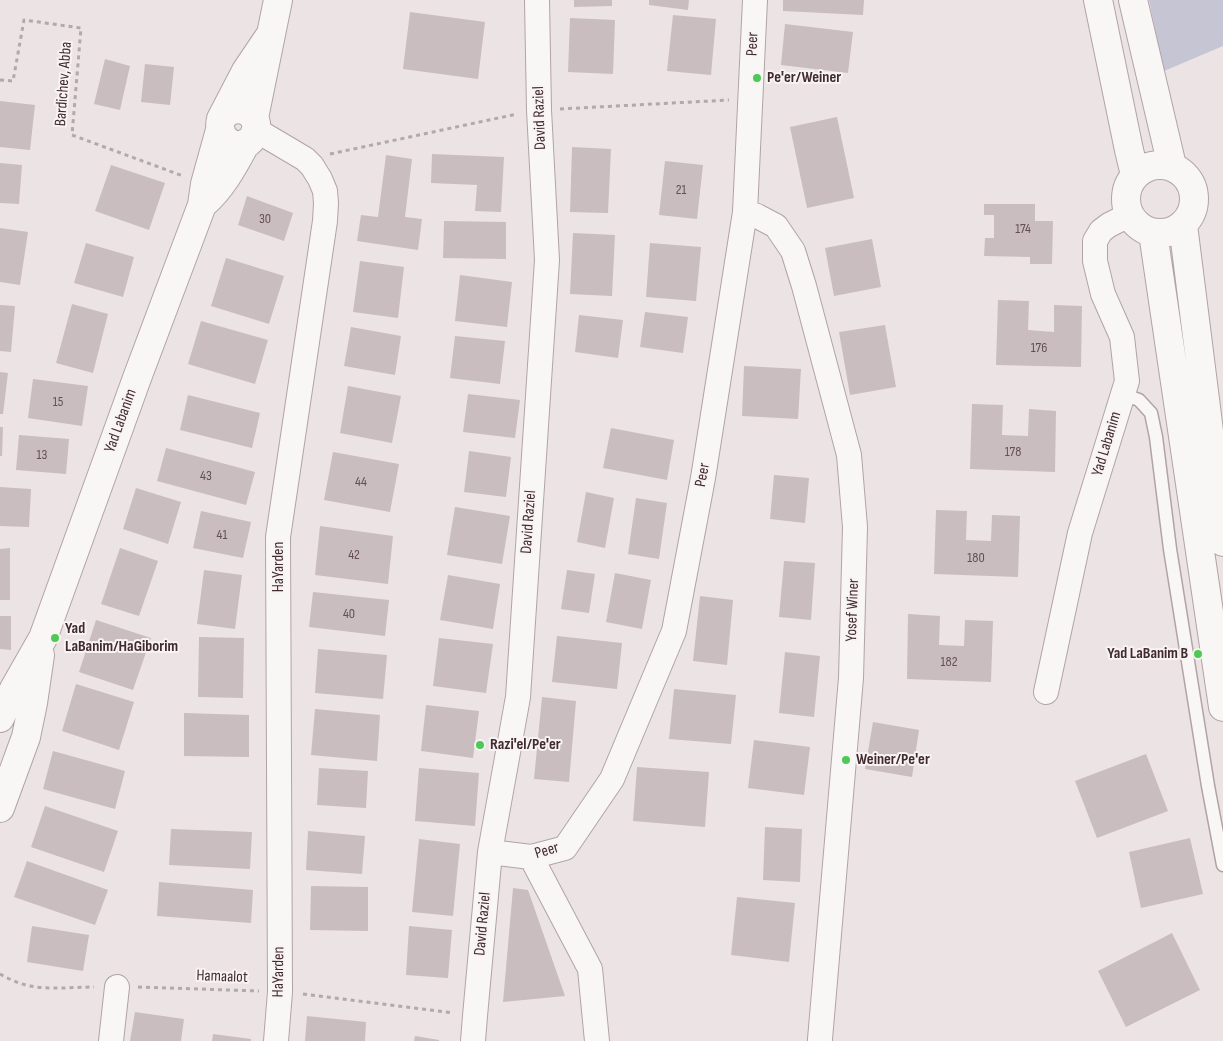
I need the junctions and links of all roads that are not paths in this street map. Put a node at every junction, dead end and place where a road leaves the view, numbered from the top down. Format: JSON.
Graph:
{"nodes":[{"id":1,"x":278,"y":0,"type":"edge"},
{"id":2,"x":537,"y":0,"type":"edge"},
{"id":3,"x":755,"y":0,"type":"edge"},
{"id":4,"x":1098,"y":0,"type":"edge"},
{"id":5,"x":1133,"y":0,"type":"edge"},
{"id":6,"x":271,"y":34,"type":"junction"},
{"id":7,"x":222,"y":122,"type":"junction"},
{"id":8,"x":252,"y":131,"type":"junction"},
{"id":9,"x":1172,"y":166,"type":"junction"},
{"id":10,"x":1135,"y":175,"type":"junction"},
{"id":11,"x":203,"y":195,"type":"junction"},
{"id":12,"x":745,"y":212,"type":"junction"},
{"id":13,"x":1129,"y":216,"type":"junction"},
{"id":14,"x":1183,"y":225,"type":"junction"},
{"id":15,"x":1152,"y":233,"type":"junction"},
{"id":16,"x":1123,"y":394,"type":"junction"},
{"id":17,"x":1223,"y":542,"type":"edge"},
{"id":18,"x":43,"y":638,"type":"junction"},
{"id":19,"x":1046,"y":692,"type":"dead end"},
{"id":20,"x":1223,"y":707,"type":"edge"},
{"id":21,"x":0,"y":718,"type":"edge"},
{"id":22,"x":0,"y":808,"type":"edge"},
{"id":23,"x":490,"y":852,"type":"junction"},
{"id":24,"x":531,"y":857,"type":"junction"},
{"id":25,"x":1223,"y":865,"type":"edge"},
{"id":26,"x":117,"y":987,"type":"road end"},
{"id":27,"x":823,"y":1040,"type":"edge"},
{"id":28,"x":111,"y":1041,"type":"edge"},
{"id":29,"x":276,"y":1041,"type":"edge"},
{"id":30,"x":473,"y":1041,"type":"edge"},
{"id":31,"x":597,"y":1041,"type":"edge"}],
"edges":[{"from":1,"to":6,"type":"street","name":"Yad Labanim"},
{"from":2,"to":23,"type":"street","name":"David Raziel"},
{"from":3,"to":12,"type":"street","name":"Peer"},
{"from":4,"to":10,"type":"street"},
{"from":5,"to":9,"type":"street"},
{"from":6,"to":7,"type":"street","name":"Yad Labanim"},
{"from":6,"to":8,"type":"street","name":"Yad Labanim"},
{"from":7,"to":8,"type":"street"},
{"from":7,"to":11,"type":"street","name":"Yad Labanim"},
{"from":8,"to":11,"type":"street","name":"Yad Labanim"},
{"from":8,"to":29,"type":"street","name":"HaYarden"},
{"from":9,"to":10,"type":"street"},
{"from":9,"to":14,"type":"street"},
{"from":10,"to":13,"type":"street"},
{"from":11,"to":18,"type":"street","name":"Yad Labanim"},
{"from":12,"to":24,"type":"street","name":"Peer"},
{"from":12,"to":27,"type":"street","name":"Yosef Winer"},
{"from":13,"to":15,"type":"street"},
{"from":13,"to":16,"type":"street","name":"Yad Labanim"},
{"from":14,"to":15,"type":"street"},
{"from":14,"to":17,"type":"street"},
{"from":15,"to":20,"type":"street"},
{"from":16,"to":19,"type":"street","name":"Yad Labanim"},
{"from":16,"to":25,"type":"lane"},
{"from":18,"to":21,"type":"street","name":"Yad Labanim"},
{"from":18,"to":22,"type":"street","name":"Yad Labanim"},
{"from":23,"to":24,"type":"street","name":"Peer"},
{"from":23,"to":30,"type":"street","name":"David Raziel"},
{"from":24,"to":31,"type":"street"},
{"from":26,"to":28,"type":"street"}]}
